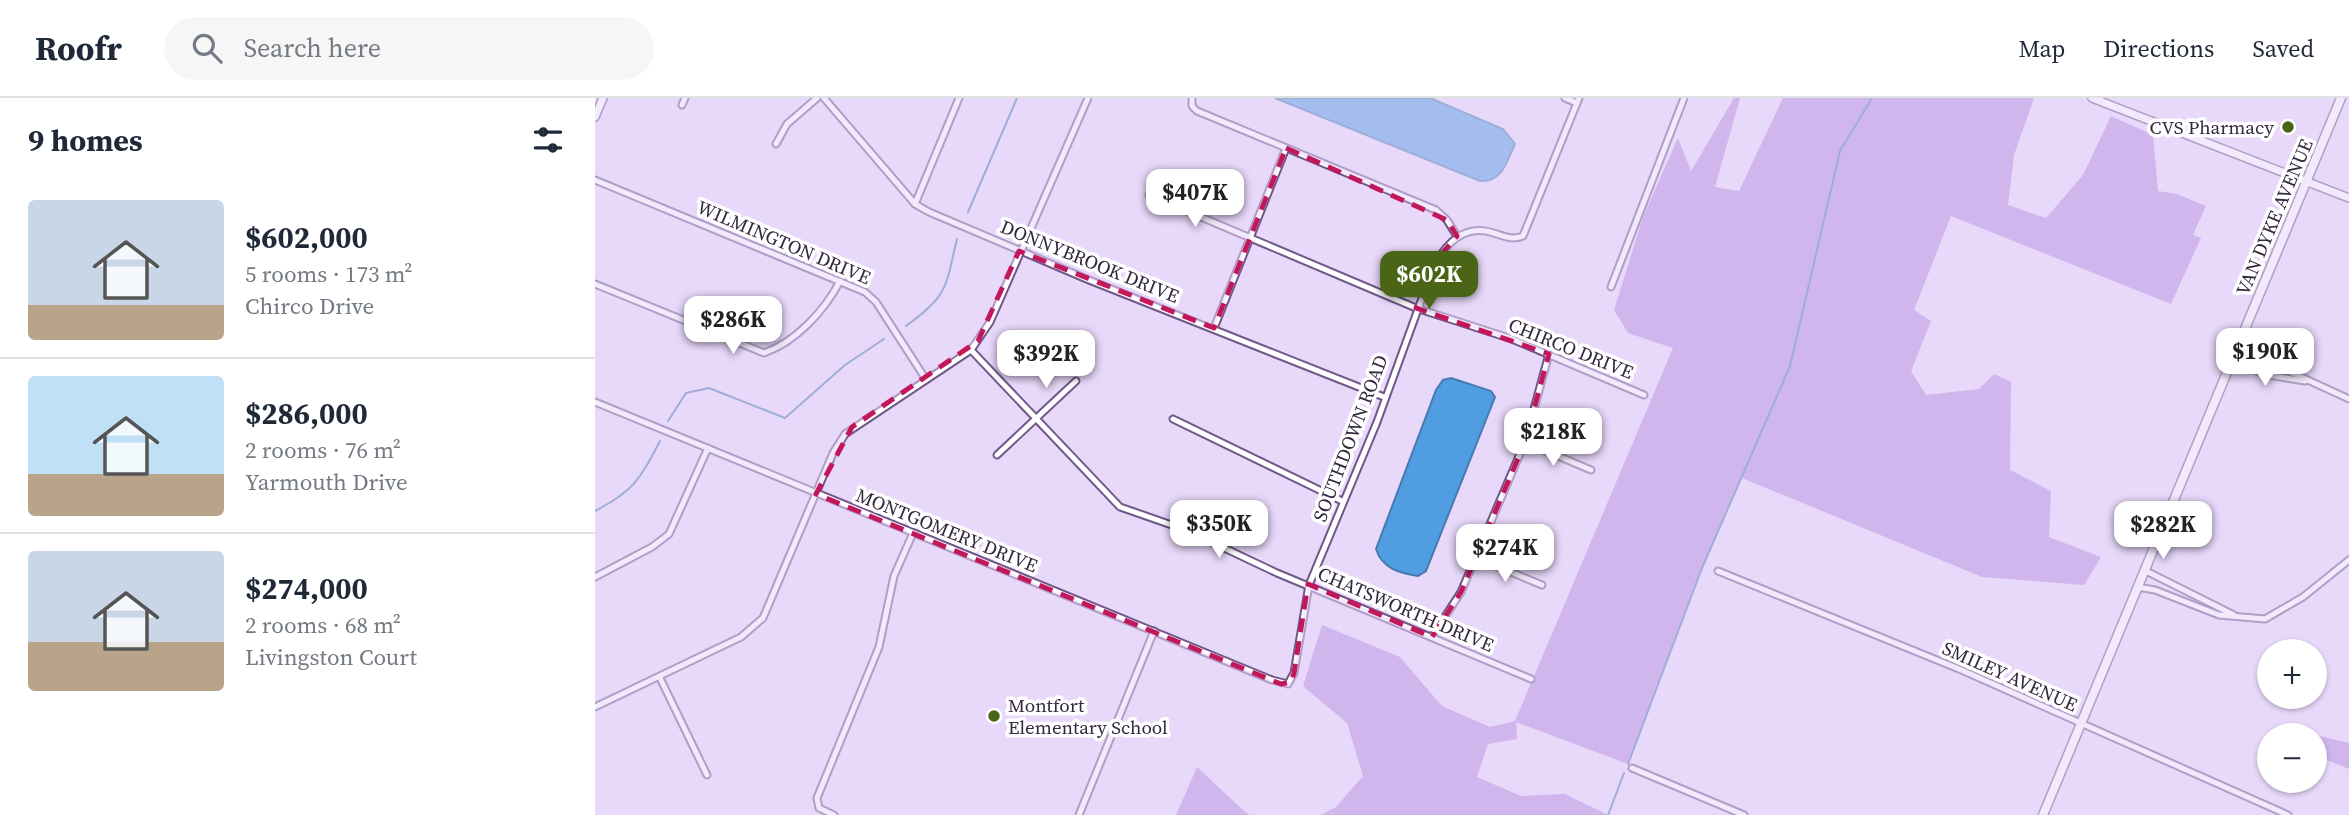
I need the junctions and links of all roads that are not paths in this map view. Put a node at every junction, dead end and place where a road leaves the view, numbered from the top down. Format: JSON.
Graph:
{"nodes":[{"id":1,"x":603,"y":98,"type":"edge"},
{"id":2,"x":685,"y":98,"type":"edge"},
{"id":3,"x":817,"y":98,"type":"edge"},
{"id":4,"x":824,"y":98,"type":"edge"},
{"id":5,"x":959,"y":98,"type":"edge"},
{"id":6,"x":1088,"y":98,"type":"edge"},
{"id":7,"x":1192,"y":98,"type":"edge"},
{"id":8,"x":1565,"y":98,"type":"edge"},
{"id":9,"x":1684,"y":98,"type":"edge"},
{"id":10,"x":2092,"y":98,"type":"edge"},
{"id":11,"x":2341,"y":98,"type":"edge"},
{"id":12,"x":1578,"y":101,"type":"edge"},
{"id":13,"x":682,"y":105,"type":"dead end"},
{"id":14,"x":595,"y":116,"type":"edge"},
{"id":15,"x":776,"y":144,"type":"dead end"},
{"id":16,"x":1286,"y":148,"type":"junction"},
{"id":17,"x":595,"y":180,"type":"edge"},
{"id":18,"x":2307,"y":180,"type":"junction"},
{"id":19,"x":1149,"y":195,"type":"dead end"},
{"id":20,"x":2349,"y":198,"type":"edge"},
{"id":21,"x":915,"y":204,"type":"junction"},
{"id":22,"x":1457,"y":236,"type":"junction"},
{"id":23,"x":1250,"y":240,"type":"junction"},
{"id":24,"x":1019,"y":251,"type":"junction"},
{"id":25,"x":840,"y":281,"type":"junction"},
{"id":26,"x":595,"y":284,"type":"edge"},
{"id":27,"x":1612,"y":287,"type":"dead end"},
{"id":28,"x":1416,"y":307,"type":"junction"},
{"id":29,"x":1214,"y":328,"type":"junction"},
{"id":30,"x":2236,"y":347,"type":"junction"},
{"id":31,"x":971,"y":350,"type":"junction"},
{"id":32,"x":1549,"y":354,"type":"junction"},
{"id":33,"x":2231,"y":360,"type":"junction"},
{"id":34,"x":925,"y":378,"type":"junction"},
{"id":35,"x":1076,"y":381,"type":"dead end"},
{"id":36,"x":2308,"y":382,"type":"junction"},
{"id":37,"x":1644,"y":395,"type":"dead end"},
{"id":38,"x":1384,"y":397,"type":"junction"},
{"id":39,"x":2349,"y":399,"type":"edge"},
{"id":40,"x":596,"y":403,"type":"edge"},
{"id":41,"x":1034,"y":419,"type":"junction"},
{"id":42,"x":1173,"y":419,"type":"dead end"},
{"id":43,"x":1525,"y":442,"type":"junction"},
{"id":44,"x":708,"y":448,"type":"junction"},
{"id":45,"x":997,"y":455,"type":"dead end"},
{"id":46,"x":1591,"y":470,"type":"dead end"},
{"id":47,"x":816,"y":494,"type":"junction"},
{"id":48,"x":1342,"y":501,"type":"junction"},
{"id":49,"x":913,"y":533,"type":"junction"},
{"id":50,"x":1477,"y":558,"type":"junction"},
{"id":51,"x":2349,"y":560,"type":"edge"},
{"id":52,"x":2144,"y":570,"type":"junction"},
{"id":53,"x":1718,"y":571,"type":"dead end"},
{"id":54,"x":595,"y":576,"type":"edge"},
{"id":55,"x":1309,"y":585,"type":"junction"},
{"id":56,"x":1542,"y":585,"type":"dead end"},
{"id":57,"x":2137,"y":587,"type":"junction"},
{"id":58,"x":2237,"y":617,"type":"junction"},
{"id":59,"x":1154,"y":631,"type":"junction"},
{"id":60,"x":1432,"y":637,"type":"junction"},
{"id":61,"x":660,"y":678,"type":"junction"},
{"id":62,"x":1531,"y":679,"type":"dead end"},
{"id":63,"x":1288,"y":684,"type":"joint"},
{"id":64,"x":595,"y":707,"type":"edge"},
{"id":65,"x":2080,"y":724,"type":"junction"},
{"id":66,"x":1632,"y":768,"type":"dead end"},
{"id":67,"x":707,"y":775,"type":"dead end"},
{"id":68,"x":834,"y":815,"type":"edge"},
{"id":69,"x":1079,"y":815,"type":"edge"},
{"id":70,"x":1744,"y":815,"type":"edge"},
{"id":71,"x":2043,"y":815,"type":"edge"},
{"id":72,"x":2288,"y":815,"type":"edge"}],
"edges":[{"from":1,"to":14,"type":"street"},
{"from":2,"to":13,"type":"street"},
{"from":3,"to":15,"type":"street"},
{"from":4,"to":21,"type":"street","name":"DONNYBROOK DRIVE"},
{"from":5,"to":21,"type":"street"},
{"from":6,"to":24,"type":"street"},
{"from":7,"to":16,"type":"street"},
{"from":8,"to":12,"type":"street"},
{"from":9,"to":27,"type":"street"},
{"from":10,"to":18,"type":"street"},
{"from":11,"to":18,"type":"main road","name":"VAN DYKE AVENUE"},
{"from":12,"to":22,"type":"street"},
{"from":16,"to":22,"type":"street"},
{"from":16,"to":23,"type":"street"},
{"from":17,"to":25,"type":"street","name":"WILMINGTON DRIVE"},
{"from":18,"to":20,"type":"street"},
{"from":18,"to":30,"type":"main road","name":"VAN DYKE AVENUE"},
{"from":19,"to":23,"type":"street","name":"CHIRCO DRIVE"},
{"from":21,"to":24,"type":"street","name":"DONNYBROOK DRIVE"},
{"from":22,"to":28,"type":"street","name":"SOUTHDOWN ROAD"},
{"from":23,"to":28,"type":"street","name":"CHIRCO DRIVE"},
{"from":23,"to":29,"type":"street"},
{"from":24,"to":29,"type":"street","name":"DONNYBROOK DRIVE"},
{"from":24,"to":31,"type":"street"},
{"from":25,"to":26,"type":"street"},
{"from":25,"to":34,"type":"street","name":"WILMINGTON DRIVE"},
{"from":28,"to":32,"type":"street","name":"CHIRCO DRIVE"},
{"from":28,"to":38,"type":"street","name":"SOUTHDOWN ROAD"},
{"from":29,"to":38,"type":"street","name":"DONNYBROOK DRIVE"},
{"from":30,"to":33,"type":"main road","name":"VAN DYKE AVENUE"},
{"from":30,"to":36,"type":"street"},
{"from":31,"to":34,"type":"street"},
{"from":31,"to":41,"type":"street","name":"CHATSWORTH DRIVE"},
{"from":32,"to":37,"type":"street","name":"CHIRCO DRIVE"},
{"from":32,"to":43,"type":"street"},
{"from":33,"to":36,"type":"street"},
{"from":33,"to":52,"type":"main road","name":"VAN DYKE AVENUE"},
{"from":34,"to":47,"type":"street"},
{"from":35,"to":41,"type":"street"},
{"from":36,"to":39,"type":"street"},
{"from":38,"to":48,"type":"street","name":"SOUTHDOWN ROAD"},
{"from":40,"to":44,"type":"street","name":"MONTGOMERY DRIVE"},
{"from":41,"to":45,"type":"street"},
{"from":41,"to":55,"type":"street","name":"CHATSWORTH DRIVE"},
{"from":42,"to":48,"type":"street"},
{"from":43,"to":46,"type":"street"},
{"from":43,"to":50,"type":"street"},
{"from":44,"to":47,"type":"street","name":"MONTGOMERY DRIVE"},
{"from":44,"to":54,"type":"street"},
{"from":47,"to":49,"type":"street","name":"MONTGOMERY DRIVE"},
{"from":47,"to":61,"type":"street"},
{"from":48,"to":55,"type":"street","name":"SOUTHDOWN ROAD"},
{"from":49,"to":59,"type":"street","name":"MONTGOMERY DRIVE"},
{"from":49,"to":68,"type":"street"},
{"from":50,"to":56,"type":"street"},
{"from":50,"to":60,"type":"street"},
{"from":51,"to":58,"type":"street"},
{"from":52,"to":57,"type":"main road","name":"VAN DYKE AVENUE"},
{"from":52,"to":58,"type":"street"},
{"from":53,"to":65,"type":"street","name":"SMILEY AVENUE"},
{"from":55,"to":60,"type":"street","name":"CHATSWORTH DRIVE"},
{"from":55,"to":63,"type":"street","name":"SOUTHDOWN ROAD"},
{"from":57,"to":58,"type":"street"},
{"from":57,"to":65,"type":"main road","name":"VAN DYKE AVENUE"},
{"from":59,"to":63,"type":"street","name":"MONTGOMERY DRIVE"},
{"from":59,"to":69,"type":"street"},
{"from":60,"to":62,"type":"street","name":"CHATSWORTH DRIVE"},
{"from":61,"to":64,"type":"street"},
{"from":61,"to":67,"type":"street"},
{"from":65,"to":71,"type":"main road","name":"VAN DYKE AVENUE"},
{"from":65,"to":72,"type":"street","name":"SMILEY AVENUE"},
{"from":66,"to":70,"type":"street"}]}
